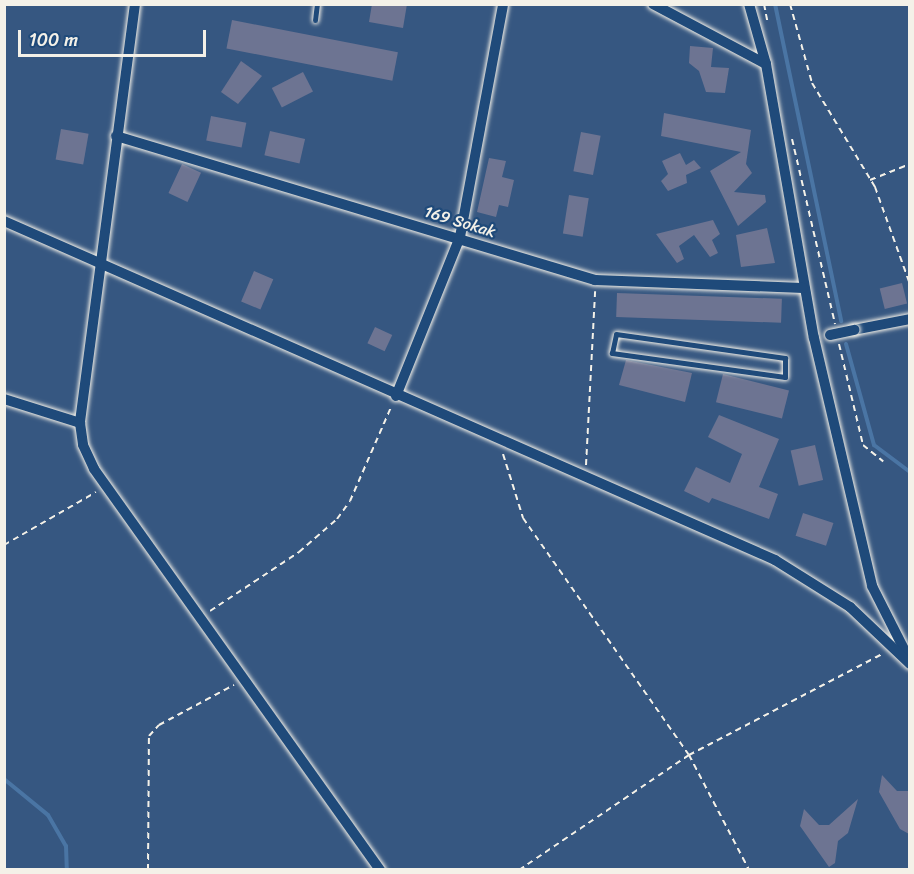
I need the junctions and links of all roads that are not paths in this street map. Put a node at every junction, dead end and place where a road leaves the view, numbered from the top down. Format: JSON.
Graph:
{"nodes":[{"id":1,"x":135,"y":4,"type":"edge"},
{"id":2,"x":317,"y":4,"type":"edge"},
{"id":3,"x":502,"y":4,"type":"edge"},
{"id":4,"x":654,"y":4,"type":"edge"},
{"id":5,"x":749,"y":4,"type":"edge"},
{"id":6,"x":315,"y":20,"type":"dead end"},
{"id":7,"x":766,"y":64,"type":"junction"},
{"id":8,"x":116,"y":136,"type":"junction"},
{"id":9,"x":4,"y":221,"type":"edge"},
{"id":10,"x":460,"y":237,"type":"junction"},
{"id":11,"x":103,"y":263,"type":"junction"},
{"id":12,"x":803,"y":288,"type":"junction"},
{"id":13,"x":909,"y":319,"type":"edge"},
{"id":14,"x":616,"y":334,"type":"joint"},
{"id":15,"x":814,"y":338,"type":"junction"},
{"id":16,"x":396,"y":396,"type":"junction"},
{"id":17,"x":4,"y":399,"type":"edge"},
{"id":18,"x":80,"y":423,"type":"junction"},
{"id":19,"x":909,"y":662,"type":"edge"},
{"id":20,"x":380,"y":870,"type":"edge"}],
"edges":[{"from":1,"to":8,"type":"street"},
{"from":2,"to":6,"type":"lane"},
{"from":3,"to":10,"type":"street"},
{"from":4,"to":7,"type":"street"},
{"from":5,"to":7,"type":"street"},
{"from":7,"to":12,"type":"street"},
{"from":8,"to":10,"type":"street","name":"169 Sokak"},
{"from":8,"to":11,"type":"street"},
{"from":9,"to":11,"type":"street"},
{"from":10,"to":12,"type":"street","name":"169 Sokak"},
{"from":10,"to":16,"type":"street"},
{"from":11,"to":16,"type":"street"},
{"from":11,"to":18,"type":"street"},
{"from":12,"to":15,"type":"street"},
{"from":13,"to":15,"type":"street","bridge":true},
{"from":14,"to":14,"type":"lane"},
{"from":15,"to":19,"type":"street"},
{"from":16,"to":19,"type":"street"},
{"from":17,"to":18,"type":"street"},
{"from":18,"to":20,"type":"street"}]}
